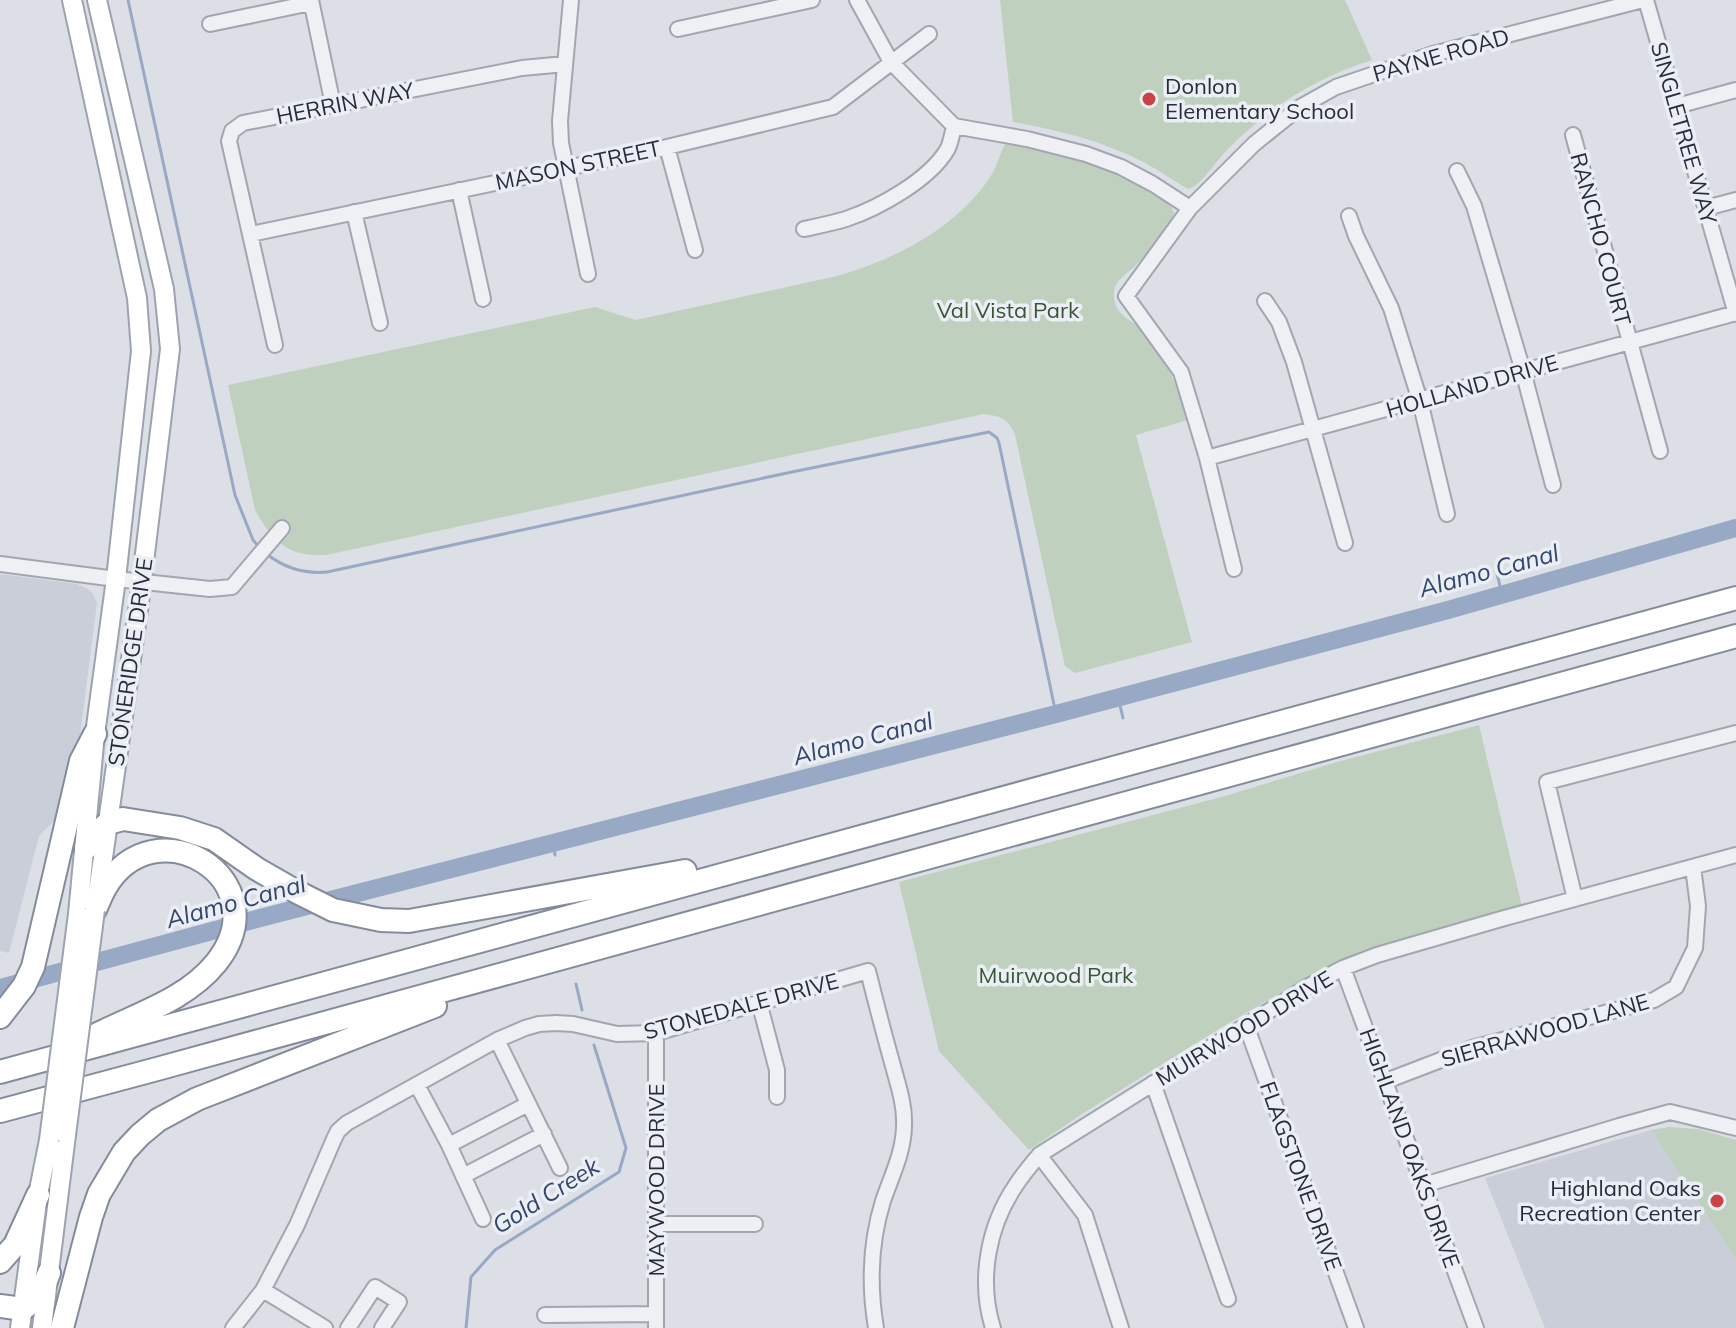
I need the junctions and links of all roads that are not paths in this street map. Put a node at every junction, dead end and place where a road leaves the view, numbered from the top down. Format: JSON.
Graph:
{"nodes":[{"id":1,"x":72,"y":0,"type":"edge"},
{"id":2,"x":97,"y":0,"type":"edge"},
{"id":3,"x":571,"y":0,"type":"edge"},
{"id":4,"x":812,"y":0,"type":"edge"},
{"id":5,"x":857,"y":0,"type":"edge"},
{"id":6,"x":1645,"y":0,"type":"edge"},
{"id":7,"x":311,"y":1,"type":"edge"},
{"id":8,"x":210,"y":24,"type":"dead end"},
{"id":9,"x":678,"y":29,"type":"dead end"},
{"id":10,"x":929,"y":34,"type":"dead end"},
{"id":11,"x":891,"y":62,"type":"junction"},
{"id":12,"x":565,"y":64,"type":"junction"},
{"id":13,"x":1736,"y":90,"type":"edge"},
{"id":14,"x":333,"y":105,"type":"junction"},
{"id":15,"x":1677,"y":106,"type":"junction"},
{"id":16,"x":954,"y":126,"type":"junction"},
{"id":17,"x":1573,"y":135,"type":"dead end"},
{"id":18,"x":667,"y":147,"type":"junction"},
{"id":19,"x":565,"y":168,"type":"junction"},
{"id":20,"x":1457,"y":171,"type":"dead end"},
{"id":21,"x":459,"y":190,"type":"junction"},
{"id":22,"x":1736,"y":200,"type":"edge"},
{"id":23,"x":1190,"y":208,"type":"junction"},
{"id":24,"x":1706,"y":208,"type":"junction"},
{"id":25,"x":354,"y":212,"type":"junction"},
{"id":26,"x":1349,"y":216,"type":"dead end"},
{"id":27,"x":804,"y":229,"type":"dead end"},
{"id":28,"x":251,"y":234,"type":"junction"},
{"id":29,"x":695,"y":250,"type":"dead end"},
{"id":30,"x":588,"y":274,"type":"dead end"},
{"id":31,"x":483,"y":299,"type":"dead end"},
{"id":32,"x":1265,"y":301,"type":"dead end"},
{"id":33,"x":1736,"y":313,"type":"edge"},
{"id":34,"x":380,"y":323,"type":"dead end"},
{"id":35,"x":1630,"y":342,"type":"junction"},
{"id":36,"x":275,"y":345,"type":"dead end"},
{"id":37,"x":1523,"y":371,"type":"junction"},
{"id":38,"x":1420,"y":401,"type":"junction"},
{"id":39,"x":1313,"y":430,"type":"junction"},
{"id":40,"x":1660,"y":451,"type":"dead end"},
{"id":41,"x":1207,"y":458,"type":"junction"},
{"id":42,"x":1553,"y":485,"type":"dead end"},
{"id":43,"x":1447,"y":514,"type":"dead end"},
{"id":44,"x":282,"y":528,"type":"dead end"},
{"id":45,"x":1345,"y":543,"type":"dead end"},
{"id":46,"x":0,"y":564,"type":"edge"},
{"id":47,"x":1234,"y":569,"type":"dead end"},
{"id":48,"x":116,"y":579,"type":"junction"},
{"id":49,"x":142,"y":582,"type":"junction"},
{"id":50,"x":1736,"y":598,"type":"edge"},
{"id":51,"x":1736,"y":636,"type":"edge"},
{"id":52,"x":1736,"y":733,"type":"edge"},
{"id":53,"x":95,"y":734,"type":"junction"},
{"id":54,"x":108,"y":823,"type":"junction"},
{"id":55,"x":86,"y":848,"type":"junction"},
{"id":56,"x":1736,"y":855,"type":"edge"},
{"id":57,"x":777,"y":859,"type":"junction"},
{"id":58,"x":1693,"y":867,"type":"junction"},
{"id":59,"x":1575,"y":899,"type":"junction"},
{"id":60,"x":86,"y":912,"type":"junction"},
{"id":61,"x":1343,"y":968,"type":"junction"},
{"id":62,"x":510,"y":973,"type":"junction"},
{"id":63,"x":759,"y":1002,"type":"junction"},
{"id":64,"x":0,"y":1017,"type":"edge"},
{"id":65,"x":1246,"y":1025,"type":"junction"},
{"id":66,"x":656,"y":1033,"type":"junction"},
{"id":67,"x":497,"y":1040,"type":"junction"},
{"id":68,"x":46,"y":1060,"type":"junction"},
{"id":69,"x":0,"y":1072,"type":"edge"},
{"id":70,"x":1386,"y":1081,"type":"junction"},
{"id":71,"x":1153,"y":1083,"type":"junction"},
{"id":72,"x":417,"y":1085,"type":"junction"},
{"id":73,"x":68,"y":1092,"type":"junction"},
{"id":74,"x":777,"y":1097,"type":"dead end"},
{"id":75,"x":528,"y":1104,"type":"junction"},
{"id":76,"x":0,"y":1111,"type":"edge"},
{"id":77,"x":0,"y":1124,"type":"edge"},
{"id":78,"x":1736,"y":1128,"type":"edge"},
{"id":79,"x":544,"y":1134,"type":"junction"},
{"id":80,"x":58,"y":1138,"type":"junction"},
{"id":81,"x":449,"y":1145,"type":"junction"},
{"id":82,"x":1039,"y":1155,"type":"junction"},
{"id":83,"x":560,"y":1168,"type":"dead end"},
{"id":84,"x":463,"y":1176,"type":"junction"},
{"id":85,"x":1424,"y":1185,"type":"junction"},
{"id":86,"x":38,"y":1195,"type":"junction"},
{"id":87,"x":483,"y":1219,"type":"dead end"},
{"id":88,"x":656,"y":1224,"type":"junction"},
{"id":89,"x":755,"y":1224,"type":"dead end"},
{"id":90,"x":0,"y":1262,"type":"edge"},
{"id":91,"x":49,"y":1273,"type":"junction"},
{"id":92,"x":263,"y":1290,"type":"junction"},
{"id":93,"x":1228,"y":1299,"type":"dead end"},
{"id":94,"x":0,"y":1306,"type":"edge"},
{"id":95,"x":545,"y":1315,"type":"dead end"},
{"id":96,"x":21,"y":1318,"type":"edge"},
{"id":97,"x":656,"y":1321,"type":"edge"},
{"id":98,"x":42,"y":1328,"type":"edge"},
{"id":99,"x":62,"y":1328,"type":"edge"},
{"id":100,"x":233,"y":1328,"type":"edge"},
{"id":101,"x":325,"y":1328,"type":"edge"},
{"id":102,"x":348,"y":1328,"type":"edge"},
{"id":103,"x":382,"y":1328,"type":"edge"},
{"id":104,"x":876,"y":1328,"type":"edge"},
{"id":105,"x":993,"y":1328,"type":"edge"},
{"id":106,"x":1121,"y":1328,"type":"edge"},
{"id":107,"x":1356,"y":1328,"type":"edge"},
{"id":108,"x":1476,"y":1328,"type":"edge"}],
"edges":[{"from":1,"to":48,"type":"main road","name":"STONERIDGE DRIVE"},
{"from":2,"to":49,"type":"main road","name":"STONERIDGE DRIVE"},
{"from":3,"to":12,"type":"street"},
{"from":4,"to":9,"type":"street"},
{"from":5,"to":11,"type":"street"},
{"from":6,"to":15,"type":"street","name":"SINGLETREE WAY"},
{"from":6,"to":23,"type":"street","name":"PAYNE ROAD"},
{"from":7,"to":8,"type":"street"},
{"from":7,"to":14,"type":"street"},
{"from":10,"to":11,"type":"street","name":"MASON STREET"},
{"from":11,"to":16,"type":"street"},
{"from":11,"to":18,"type":"street","name":"MASON STREET"},
{"from":12,"to":14,"type":"street","name":"HERRIN WAY"},
{"from":12,"to":19,"type":"street"},
{"from":13,"to":15,"type":"street"},
{"from":14,"to":28,"type":"street","name":"HERRIN WAY"},
{"from":15,"to":24,"type":"street","name":"SINGLETREE WAY"},
{"from":16,"to":23,"type":"street"},
{"from":16,"to":27,"type":"street"},
{"from":17,"to":35,"type":"street","name":"RANCHO COURT"},
{"from":18,"to":19,"type":"street","name":"MASON STREET"},
{"from":18,"to":29,"type":"street"},
{"from":19,"to":21,"type":"street","name":"MASON STREET"},
{"from":19,"to":30,"type":"street"},
{"from":20,"to":37,"type":"street"},
{"from":21,"to":25,"type":"street","name":"MASON STREET"},
{"from":21,"to":31,"type":"street"},
{"from":22,"to":24,"type":"street"},
{"from":23,"to":41,"type":"street","name":"PAYNE ROAD"},
{"from":24,"to":33,"type":"street","name":"SINGLETREE WAY"},
{"from":25,"to":28,"type":"street","name":"MASON STREET"},
{"from":25,"to":34,"type":"street"},
{"from":26,"to":38,"type":"street"},
{"from":28,"to":36,"type":"street"},
{"from":32,"to":39,"type":"street"},
{"from":33,"to":35,"type":"street","name":"HOLLAND DRIVE"},
{"from":35,"to":37,"type":"street","name":"HOLLAND DRIVE"},
{"from":35,"to":40,"type":"street","name":"RANCHO COURT"},
{"from":37,"to":38,"type":"street","name":"HOLLAND DRIVE"},
{"from":37,"to":42,"type":"street"},
{"from":38,"to":39,"type":"street","name":"HOLLAND DRIVE"},
{"from":38,"to":43,"type":"street"},
{"from":39,"to":41,"type":"street","name":"HOLLAND DRIVE"},
{"from":39,"to":45,"type":"street"},
{"from":41,"to":47,"type":"street"},
{"from":44,"to":49,"type":"street"},
{"from":46,"to":48,"type":"street"},
{"from":48,"to":49,"type":"street"},
{"from":48,"to":53,"type":"main road","name":"STONERIDGE DRIVE"},
{"from":49,"to":54,"type":"main road","name":"STONERIDGE DRIVE"},
{"from":50,"to":57,"type":"highway"},
{"from":51,"to":62,"type":"highway"},
{"from":52,"to":59,"type":"street"},
{"from":53,"to":55,"type":"main road","name":"STONERIDGE DRIVE"},
{"from":53,"to":64,"type":"highway"},
{"from":54,"to":55,"type":"highway"},
{"from":54,"to":57,"type":"highway"},
{"from":54,"to":60,"type":"main road","name":"STONERIDGE DRIVE"},
{"from":55,"to":60,"type":"main road","name":"STONERIDGE DRIVE"},
{"from":56,"to":58,"type":"street","name":"MUIRWOOD DRIVE"},
{"from":57,"to":68,"type":"highway"},
{"from":58,"to":59,"type":"street","name":"MUIRWOOD DRIVE"},
{"from":58,"to":70,"type":"street","name":"SIERRAWOOD LANE"},
{"from":59,"to":61,"type":"street","name":"MUIRWOOD DRIVE"},
{"from":60,"to":68,"type":"highway"},
{"from":60,"to":80,"type":"main road","name":"STONERIDGE DRIVE","bridge":true},
{"from":61,"to":65,"type":"street","name":"MUIRWOOD DRIVE"},
{"from":61,"to":70,"type":"street","name":"HIGHLAND OAKS DRIVE"},
{"from":62,"to":73,"type":"highway"},
{"from":62,"to":99,"type":"highway"},
{"from":63,"to":66,"type":"street","name":"STONEDALE DRIVE"},
{"from":63,"to":74,"type":"street"},
{"from":63,"to":104,"type":"street","name":"STONEDALE DRIVE"},
{"from":65,"to":71,"type":"street","name":"MUIRWOOD DRIVE"},
{"from":65,"to":107,"type":"street","name":"FLAGSTONE DRIVE"},
{"from":66,"to":67,"type":"street","name":"STONEDALE DRIVE"},
{"from":66,"to":88,"type":"street","name":"MAYWOOD DRIVE"},
{"from":67,"to":72,"type":"street","name":"STONEDALE DRIVE"},
{"from":67,"to":75,"type":"street"},
{"from":68,"to":69,"type":"highway"},
{"from":70,"to":85,"type":"street","name":"HIGHLAND OAKS DRIVE"},
{"from":71,"to":82,"type":"street","name":"MUIRWOOD DRIVE"},
{"from":71,"to":93,"type":"street"},
{"from":72,"to":81,"type":"street"},
{"from":72,"to":92,"type":"street","name":"STONEDALE DRIVE"},
{"from":73,"to":76,"type":"highway"},
{"from":73,"to":77,"type":"highway"},
{"from":75,"to":79,"type":"street"},
{"from":75,"to":81,"type":"street"},
{"from":78,"to":85,"type":"street"},
{"from":79,"to":83,"type":"street"},
{"from":79,"to":84,"type":"street"},
{"from":80,"to":86,"type":"main road","name":"STONERIDGE DRIVE"},
{"from":80,"to":91,"type":"main road","name":"STONERIDGE DRIVE"},
{"from":81,"to":84,"type":"street"},
{"from":82,"to":105,"type":"street","name":"MUIRWOOD DRIVE"},
{"from":82,"to":106,"type":"street"},
{"from":84,"to":87,"type":"street"},
{"from":85,"to":108,"type":"street","name":"HIGHLAND OAKS DRIVE"},
{"from":86,"to":90,"type":"highway"},
{"from":86,"to":96,"type":"main road","name":"STONERIDGE DRIVE"},
{"from":88,"to":89,"type":"street"},
{"from":88,"to":97,"type":"street","name":"MAYWOOD DRIVE"},
{"from":91,"to":96,"type":"highway"},
{"from":91,"to":98,"type":"main road","name":"STONERIDGE DRIVE"},
{"from":92,"to":100,"type":"street","name":"STONEDALE DRIVE"},
{"from":92,"to":101,"type":"street"},
{"from":94,"to":96,"type":"highway"},
{"from":95,"to":97,"type":"street"},
{"from":102,"to":103,"type":"street"}]}
